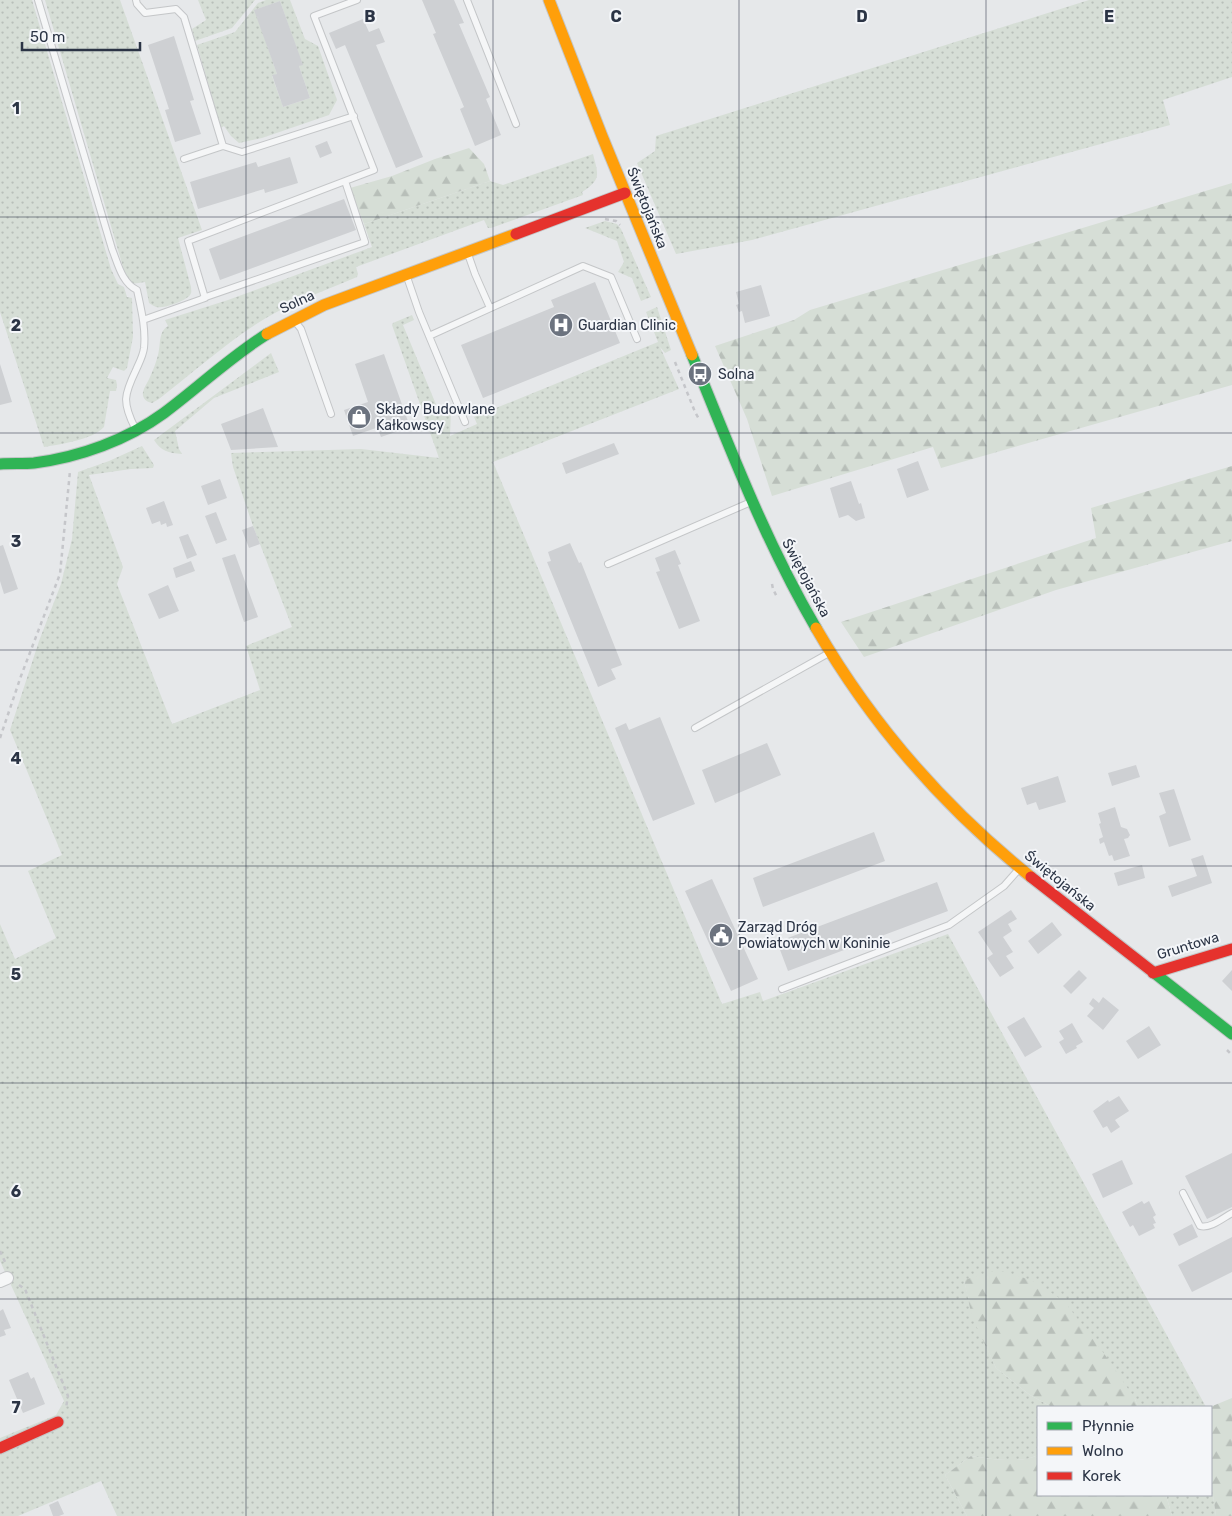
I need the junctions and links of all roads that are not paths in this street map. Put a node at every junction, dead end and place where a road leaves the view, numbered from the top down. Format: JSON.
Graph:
{"nodes":[{"id":1,"x":38,"y":0,"type":"edge"},
{"id":2,"x":136,"y":0,"type":"edge"},
{"id":3,"x":357,"y":0,"type":"edge"},
{"id":4,"x":467,"y":0,"type":"edge"},
{"id":5,"x":549,"y":0,"type":"edge"},
{"id":6,"x":354,"y":116,"type":"junction"},
{"id":7,"x":516,"y":124,"type":"dead end"},
{"id":8,"x":223,"y":146,"type":"junction"},
{"id":9,"x":184,"y":159,"type":"dead end"},
{"id":10,"x":345,"y":181,"type":"junction"},
{"id":11,"x":625,"y":194,"type":"junction"},
{"id":12,"x":468,"y":252,"type":"junction"},
{"id":13,"x":406,"y":275,"type":"junction"},
{"id":14,"x":203,"y":298,"type":"junction"},
{"id":15,"x":490,"y":308,"type":"junction"},
{"id":16,"x":293,"y":319,"type":"junction"},
{"id":17,"x":143,"y":320,"type":"junction"},
{"id":18,"x":429,"y":336,"type":"junction"},
{"id":19,"x":637,"y":339,"type":"dead end"},
{"id":20,"x":331,"y":414,"type":"dead end"},
{"id":21,"x":465,"y":422,"type":"dead end"},
{"id":22,"x":136,"y":430,"type":"junction"},
{"id":23,"x":0,"y":464,"type":"edge"},
{"id":24,"x":752,"y":502,"type":"junction"},
{"id":25,"x":608,"y":564,"type":"dead end"},
{"id":26,"x":830,"y":652,"type":"junction"},
{"id":27,"x":695,"y":728,"type":"dead end"},
{"id":28,"x":1020,"y":868,"type":"junction"},
{"id":29,"x":1232,"y":949,"type":"edge"},
{"id":30,"x":1153,"y":973,"type":"junction"},
{"id":31,"x":782,"y":989,"type":"dead end"},
{"id":32,"x":1232,"y":1034,"type":"edge"},
{"id":33,"x":1183,"y":1193,"type":"dead end"},
{"id":34,"x":1232,"y":1213,"type":"edge"},
{"id":35,"x":58,"y":1422,"type":"road end"},
{"id":36,"x":0,"y":1448,"type":"edge"}],
"edges":[{"from":1,"to":17,"type":"lane"},
{"from":2,"to":8,"type":"lane"},
{"from":3,"to":6,"type":"lane"},
{"from":4,"to":7,"type":"lane"},
{"from":5,"to":11,"type":"street","name":"Świętojańska"},
{"from":6,"to":8,"type":"lane"},
{"from":6,"to":10,"type":"lane"},
{"from":8,"to":9,"type":"lane"},
{"from":10,"to":14,"type":"lane"},
{"from":10,"to":14,"type":"lane"},
{"from":11,"to":12,"type":"street","name":"Solna"},
{"from":11,"to":24,"type":"street","name":"Świętojańska"},
{"from":12,"to":13,"type":"street","name":"Solna"},
{"from":12,"to":15,"type":"lane"},
{"from":13,"to":16,"type":"street","name":"Solna"},
{"from":13,"to":18,"type":"lane"},
{"from":14,"to":17,"type":"lane"},
{"from":15,"to":18,"type":"lane"},
{"from":15,"to":19,"type":"lane"},
{"from":16,"to":20,"type":"lane"},
{"from":16,"to":22,"type":"street","name":"Solna"},
{"from":17,"to":22,"type":"lane"},
{"from":18,"to":21,"type":"lane"},
{"from":22,"to":23,"type":"street","name":"Solna"},
{"from":24,"to":25,"type":"lane"},
{"from":24,"to":26,"type":"street","name":"Świętojańska"},
{"from":26,"to":27,"type":"lane"},
{"from":26,"to":28,"type":"street","name":"Świętojańska"},
{"from":28,"to":30,"type":"street","name":"Świętojańska"},
{"from":28,"to":31,"type":"lane"},
{"from":29,"to":30,"type":"street","name":"Gruntowa"},
{"from":30,"to":32,"type":"street","name":"Świętojańska"},
{"from":33,"to":34,"type":"lane"},
{"from":35,"to":36,"type":"street"}]}
